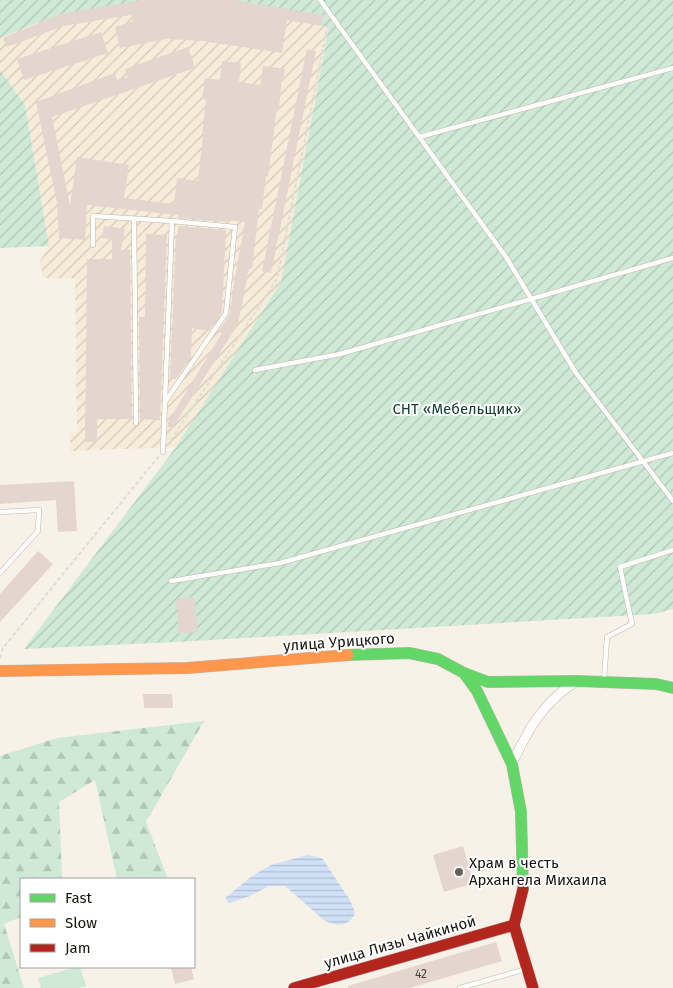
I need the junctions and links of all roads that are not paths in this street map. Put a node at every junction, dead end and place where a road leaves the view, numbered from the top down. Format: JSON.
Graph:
{"nodes":[{"id":1,"x":320,"y":0,"type":"edge"},
{"id":2,"x":673,"y":68,"type":"edge"},
{"id":3,"x":419,"y":137,"type":"junction"},
{"id":4,"x":134,"y":219,"type":"junction"},
{"id":5,"x":172,"y":221,"type":"junction"},
{"id":6,"x":93,"y":245,"type":"dead end"},
{"id":7,"x":673,"y":258,"type":"edge"},
{"id":8,"x":531,"y":298,"type":"junction"},
{"id":9,"x":255,"y":370,"type":"dead end"},
{"id":10,"x":165,"y":402,"type":"junction"},
{"id":11,"x":136,"y":422,"type":"dead end"},
{"id":12,"x":163,"y":452,"type":"dead end"},
{"id":13,"x":673,"y":454,"type":"edge"},
{"id":14,"x":644,"y":461,"type":"junction"},
{"id":15,"x":673,"y":501,"type":"edge"},
{"id":16,"x":0,"y":512,"type":"edge"},
{"id":17,"x":673,"y":550,"type":"edge"},
{"id":18,"x":0,"y":574,"type":"edge"},
{"id":19,"x":171,"y":581,"type":"dead end"},
{"id":20,"x":0,"y":671,"type":"edge"},
{"id":21,"x":464,"y":672,"type":"junction"},
{"id":22,"x":577,"y":681,"type":"junction"},
{"id":23,"x":604,"y":682,"type":"junction"},
{"id":24,"x":673,"y":688,"type":"edge"},
{"id":25,"x":512,"y":764,"type":"junction"},
{"id":26,"x":514,"y":925,"type":"junction"},
{"id":27,"x":527,"y":969,"type":"junction"},
{"id":28,"x":483,"y":982,"type":"junction"},
{"id":29,"x":294,"y":988,"type":"edge"},
{"id":30,"x":460,"y":988,"type":"edge"},
{"id":31,"x":485,"y":988,"type":"edge"},
{"id":32,"x":533,"y":988,"type":"edge"}],
"edges":[{"from":1,"to":3,"type":"lane"},
{"from":2,"to":3,"type":"lane"},
{"from":3,"to":8,"type":"lane"},
{"from":4,"to":5,"type":"lane"},
{"from":4,"to":6,"type":"lane"},
{"from":4,"to":11,"type":"lane"},
{"from":5,"to":10,"type":"lane"},
{"from":5,"to":10,"type":"lane"},
{"from":7,"to":8,"type":"lane"},
{"from":8,"to":9,"type":"lane"},
{"from":8,"to":14,"type":"lane"},
{"from":10,"to":12,"type":"lane"},
{"from":13,"to":14,"type":"lane"},
{"from":14,"to":15,"type":"lane"},
{"from":14,"to":19,"type":"lane"},
{"from":16,"to":18,"type":"lane"},
{"from":17,"to":23,"type":"lane"},
{"from":20,"to":21,"type":"street","name":"улица Урицкого"},
{"from":21,"to":22,"type":"street","name":"улица Урицкого"},
{"from":21,"to":25,"type":"street"},
{"from":22,"to":23,"type":"street","name":"улица Урицкого"},
{"from":22,"to":25,"type":"street"},
{"from":23,"to":24,"type":"street","name":"улица Урицкого"},
{"from":25,"to":26,"type":"street"},
{"from":26,"to":27,"type":"street"},
{"from":26,"to":29,"type":"street","name":"улица Лизы Чайкиной"},
{"from":27,"to":28,"type":"lane"},
{"from":27,"to":32,"type":"street"},
{"from":28,"to":30,"type":"lane"},
{"from":28,"to":31,"type":"lane"}]}
